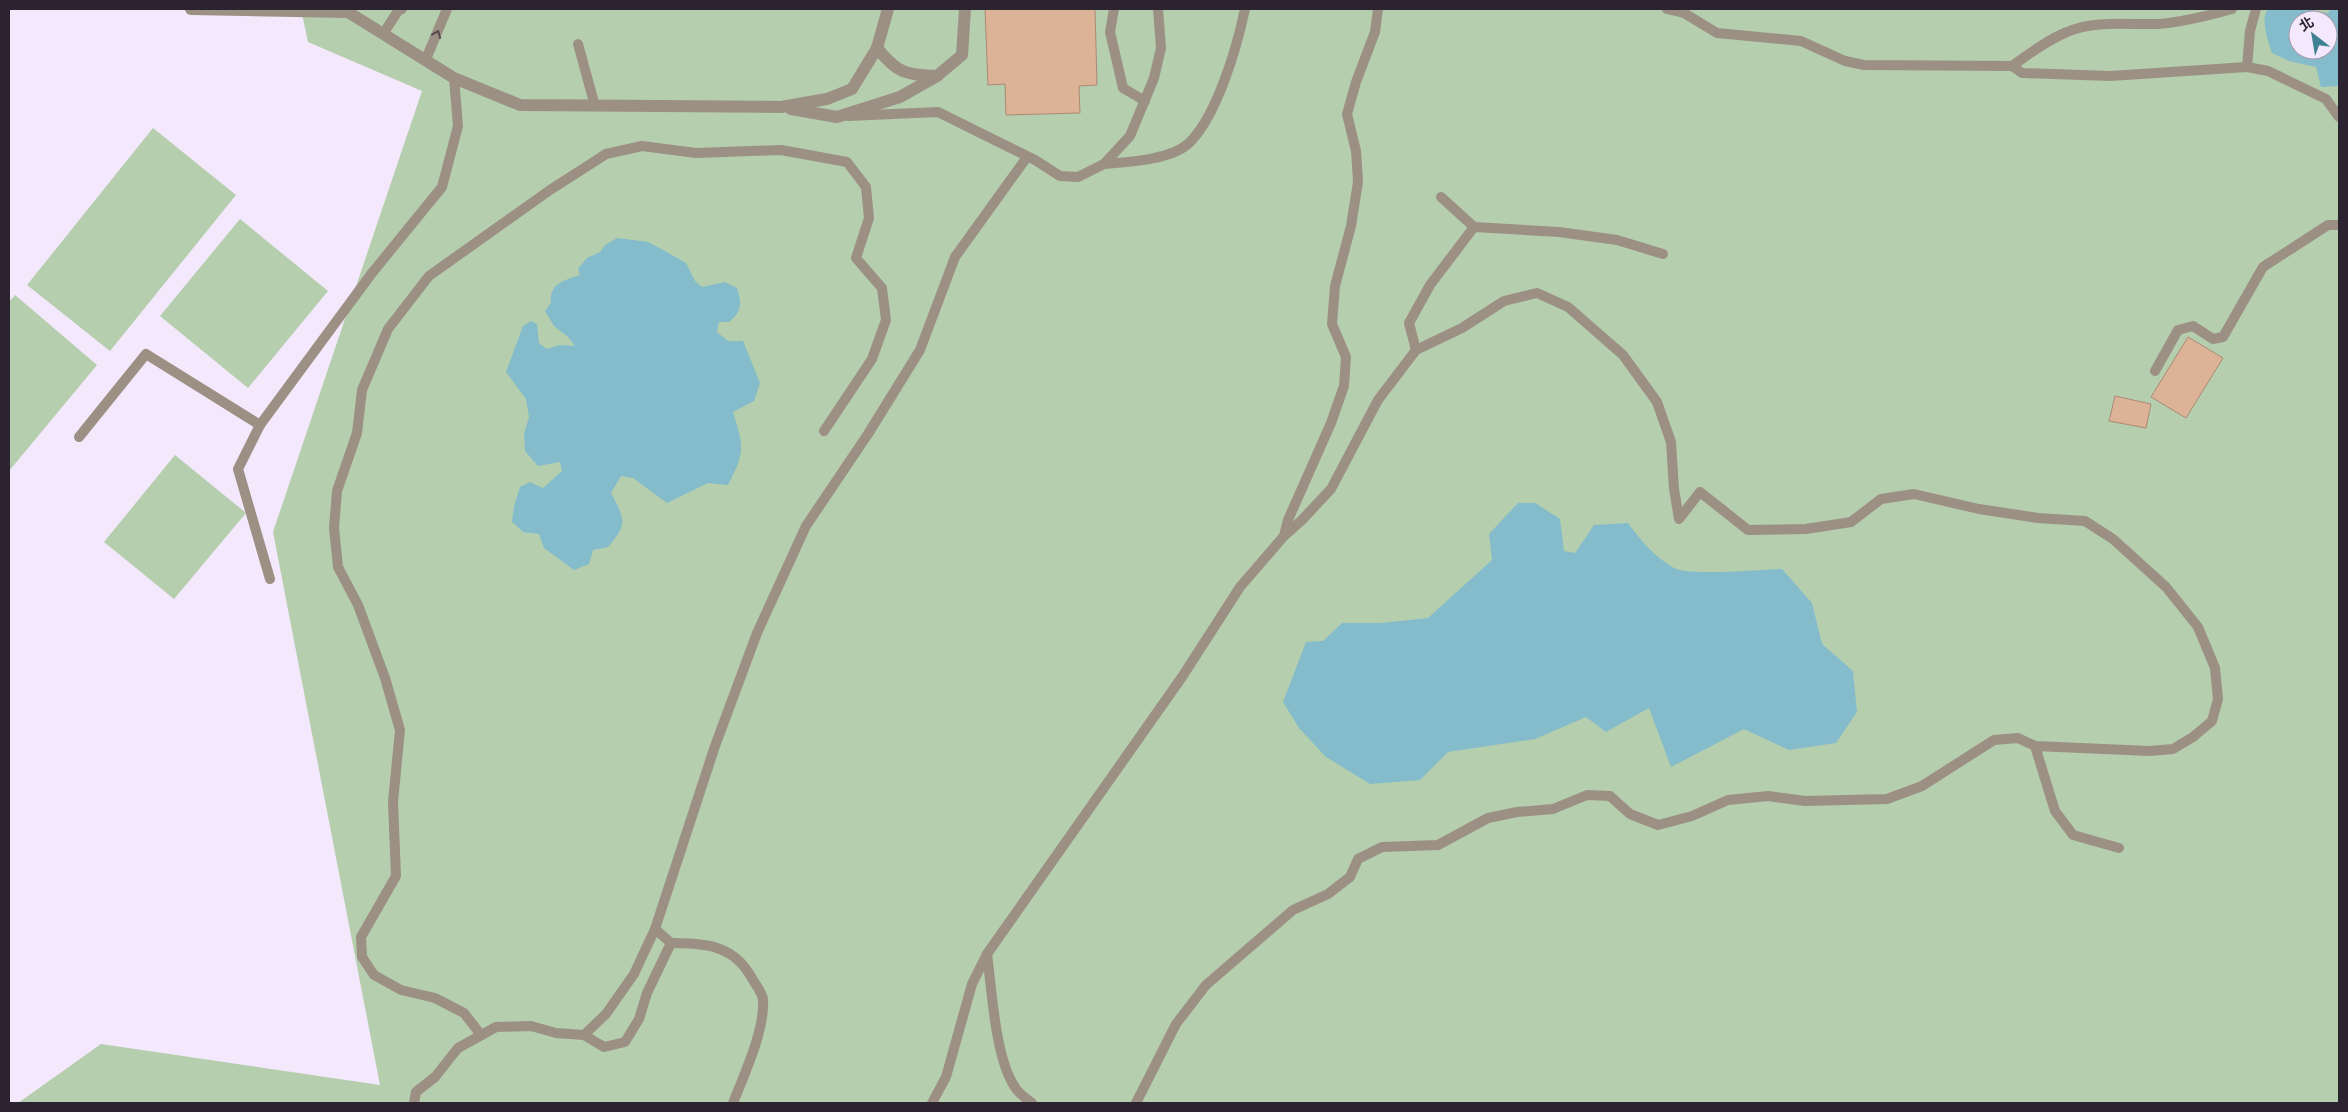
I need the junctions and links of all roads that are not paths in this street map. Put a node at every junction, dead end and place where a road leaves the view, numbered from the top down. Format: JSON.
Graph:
{"nodes":[{"id":1,"x":192,"y":9,"type":"edge"},
{"id":2,"x":402,"y":9,"type":"edge"},
{"id":3,"x":448,"y":9,"type":"edge"},
{"id":4,"x":888,"y":9,"type":"edge"},
{"id":5,"x":965,"y":9,"type":"edge"},
{"id":6,"x":1114,"y":9,"type":"edge"},
{"id":7,"x":1158,"y":9,"type":"edge"},
{"id":8,"x":1245,"y":9,"type":"edge"},
{"id":9,"x":1378,"y":9,"type":"edge"},
{"id":10,"x":1667,"y":9,"type":"edge"},
{"id":11,"x":2232,"y":9,"type":"edge"},
{"id":12,"x":2256,"y":9,"type":"edge"},
{"id":13,"x":384,"y":34,"type":"junction"},
{"id":14,"x":578,"y":44,"type":"dead end"},
{"id":15,"x":877,"y":48,"type":"junction"},
{"id":16,"x":426,"y":59,"type":"junction"},
{"id":17,"x":2012,"y":66,"type":"junction"},
{"id":18,"x":2247,"y":67,"type":"junction"},
{"id":19,"x":937,"y":76,"type":"junction"},
{"id":20,"x":454,"y":78,"type":"junction"},
{"id":21,"x":1145,"y":100,"type":"junction"},
{"id":22,"x":595,"y":106,"type":"junction"},
{"id":23,"x":781,"y":107,"type":"junction"},
{"id":24,"x":837,"y":117,"type":"junction"},
{"id":25,"x":2339,"y":117,"type":"edge"},
{"id":26,"x":1027,"y":157,"type":"junction"},
{"id":27,"x":1104,"y":164,"type":"junction"},
{"id":28,"x":1441,"y":197,"type":"dead end"},
{"id":29,"x":2339,"y":225,"type":"edge"},
{"id":30,"x":1474,"y":227,"type":"junction"},
{"id":31,"x":1663,"y":254,"type":"dead end"},
{"id":32,"x":1416,"y":350,"type":"junction"},
{"id":33,"x":2155,"y":371,"type":"dead end"},
{"id":34,"x":260,"y":425,"type":"junction"},
{"id":35,"x":824,"y":431,"type":"dead end"},
{"id":36,"x":79,"y":437,"type":"dead end"},
{"id":37,"x":1284,"y":536,"type":"junction"},
{"id":38,"x":270,"y":579,"type":"dead end"},
{"id":39,"x":2035,"y":746,"type":"junction"},
{"id":40,"x":2119,"y":848,"type":"dead end"},
{"id":41,"x":655,"y":928,"type":"junction"},
{"id":42,"x":671,"y":942,"type":"junction"},
{"id":43,"x":987,"y":954,"type":"junction"},
{"id":44,"x":482,"y":1035,"type":"junction"},
{"id":45,"x":584,"y":1035,"type":"junction"},
{"id":46,"x":414,"y":1103,"type":"edge"},
{"id":47,"x":733,"y":1103,"type":"edge"},
{"id":48,"x":932,"y":1103,"type":"edge"},
{"id":49,"x":1032,"y":1103,"type":"edge"},
{"id":50,"x":1136,"y":1103,"type":"edge"}],
"edges":[{"from":1,"to":13,"type":"street"},
{"from":2,"to":13,"type":"lane"},
{"from":16,"to":3,"type":"lane","one_way":true},
{"from":4,"to":15,"type":"street"},
{"from":5,"to":19,"type":"street"},
{"from":6,"to":21,"type":"lane"},
{"from":7,"to":21,"type":"lane"},
{"from":8,"to":27,"type":"lane"},
{"from":9,"to":37,"type":"lane"},
{"from":10,"to":17,"type":"lane"},
{"from":11,"to":17,"type":"lane"},
{"from":12,"to":18,"type":"lane"},
{"from":13,"to":16,"type":"street"},
{"from":14,"to":22,"type":"lane"},
{"from":15,"to":19,"type":"street"},
{"from":15,"to":23,"type":"street"},
{"from":16,"to":20,"type":"street"},
{"from":17,"to":18,"type":"lane"},
{"from":18,"to":25,"type":"lane"},
{"from":19,"to":24,"type":"street"},
{"from":20,"to":22,"type":"street"},
{"from":20,"to":34,"type":"lane"},
{"from":21,"to":27,"type":"lane"},
{"from":22,"to":23,"type":"street"},
{"from":23,"to":24,"type":"street"},
{"from":24,"to":26,"type":"lane"},
{"from":26,"to":27,"type":"lane"},
{"from":26,"to":41,"type":"lane"},
{"from":28,"to":30,"type":"lane"},
{"from":29,"to":33,"type":"lane"},
{"from":30,"to":31,"type":"lane"},
{"from":30,"to":32,"type":"lane"},
{"from":32,"to":37,"type":"lane"},
{"from":32,"to":39,"type":"lane"},
{"from":34,"to":36,"type":"lane"},
{"from":34,"to":38,"type":"lane"},
{"from":35,"to":44,"type":"lane"},
{"from":37,"to":43,"type":"lane"},
{"from":39,"to":40,"type":"lane"},
{"from":39,"to":50,"type":"lane"},
{"from":41,"to":42,"type":"lane"},
{"from":41,"to":45,"type":"lane"},
{"from":42,"to":45,"type":"lane"},
{"from":42,"to":47,"type":"lane"},
{"from":43,"to":48,"type":"lane"},
{"from":43,"to":49,"type":"lane"},
{"from":44,"to":45,"type":"lane"},
{"from":44,"to":46,"type":"lane"}]}
